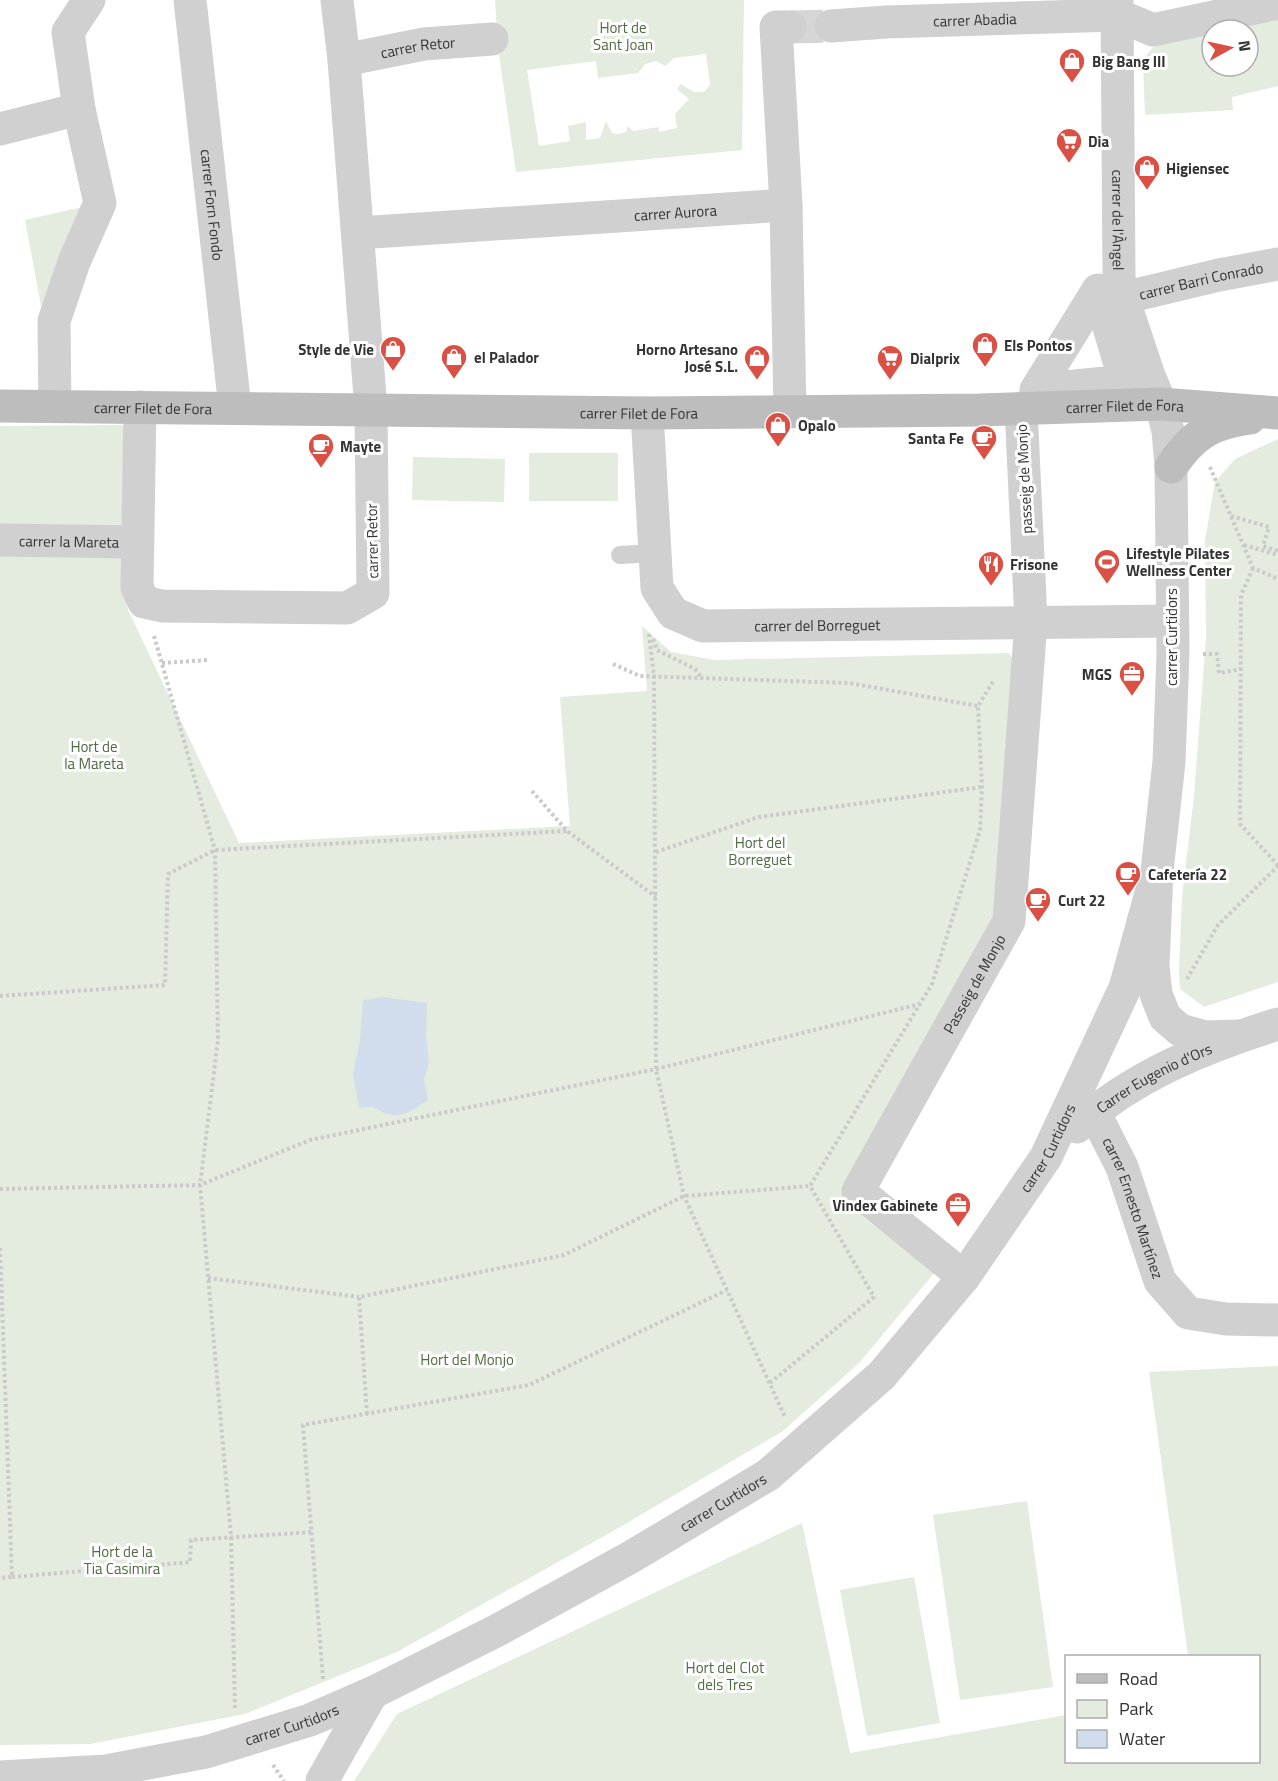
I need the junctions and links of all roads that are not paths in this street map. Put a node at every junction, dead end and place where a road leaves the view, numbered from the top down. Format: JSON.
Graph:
{"nodes":[{"id":1,"x":89,"y":0,"type":"edge"},
{"id":2,"x":190,"y":0,"type":"edge"},
{"id":3,"x":337,"y":0,"type":"edge"},
{"id":4,"x":1278,"y":3,"type":"edge"},
{"id":5,"x":1117,"y":8,"type":"edge"},
{"id":6,"x":886,"y":11,"type":"edge"},
{"id":7,"x":831,"y":26,"type":"tunnel mouth"},
{"id":8,"x":790,"y":27,"type":"dead end"},
{"id":9,"x":492,"y":39,"type":"dead end"},
{"id":10,"x":344,"y":60,"type":"junction"},
{"id":11,"x":79,"y":109,"type":"junction"},
{"id":12,"x":0,"y":129,"type":"edge"},
{"id":13,"x":786,"y":205,"type":"junction"},
{"id":14,"x":358,"y":233,"type":"junction"},
{"id":15,"x":1278,"y":264,"type":"edge"},
{"id":16,"x":1111,"y":294,"type":"junction"},
{"id":17,"x":1161,"y":404,"type":"junction"},
{"id":18,"x":0,"y":406,"type":"edge"},
{"id":19,"x":55,"y":406,"type":"junction"},
{"id":20,"x":140,"y":407,"type":"junction"},
{"id":21,"x":235,"y":408,"type":"junction"},
{"id":22,"x":1021,"y":408,"type":"junction"},
{"id":23,"x":371,"y":410,"type":"junction"},
{"id":24,"x":790,"y":412,"type":"junction"},
{"id":25,"x":646,"y":413,"type":"junction"},
{"id":26,"x":1278,"y":413,"type":"edge"},
{"id":27,"x":1171,"y":467,"type":"junction"},
{"id":28,"x":0,"y":540,"type":"edge"},
{"id":29,"x":137,"y":542,"type":"junction"},
{"id":30,"x":655,"y":553,"type":"junction"},
{"id":31,"x":620,"y":555,"type":"dead end"},
{"id":32,"x":1031,"y":621,"type":"junction"},
{"id":33,"x":1172,"y":621,"type":"junction"},
{"id":34,"x":1157,"y":871,"type":"junction"},
{"id":35,"x":1278,"y":1024,"type":"edge"},
{"id":36,"x":1240,"y":1036,"type":"junction"},
{"id":37,"x":1094,"y":1112,"type":"junction"},
{"id":38,"x":1046,"y":1157,"type":"junction"},
{"id":39,"x":964,"y":1277,"type":"junction"},
{"id":40,"x":1278,"y":1320,"type":"edge"},
{"id":41,"x":372,"y":1693,"type":"junction"},
{"id":42,"x":0,"y":1777,"type":"edge"},
{"id":43,"x":322,"y":1781,"type":"edge"}],
"edges":[{"from":1,"to":11,"type":"street"},
{"from":2,"to":21,"type":"street","name":"carrer Forn Fondo"},
{"from":3,"to":10,"type":"street","name":"carrer Retor"},
{"from":4,"to":5,"type":"street"},
{"from":5,"to":6,"type":"street","name":"carrer Abadia"},
{"from":5,"to":16,"type":"street","name":"carrer de l'Àngel"},
{"from":6,"to":7,"type":"street","name":"carrer Abadia"},
{"from":8,"to":13,"type":"street"},
{"from":9,"to":10,"type":"street","name":"carrer Retor"},
{"from":10,"to":14,"type":"street","name":"carrer Retor"},
{"from":11,"to":12,"type":"street"},
{"from":11,"to":19,"type":"street"},
{"from":13,"to":14,"type":"street","name":"carrer Aurora"},
{"from":13,"to":24,"type":"street"},
{"from":14,"to":23,"type":"street","name":"carrer Retor"},
{"from":15,"to":16,"type":"street","name":"carrer Barri Conrado"},
{"from":16,"to":17,"type":"street","name":"carrer de l'Àngel"},
{"from":17,"to":22,"type":"street","name":"carrer Filet de Fora"},
{"from":17,"to":26,"type":"street","name":"carrer Filet de Fora"},
{"from":17,"to":27,"type":"street","name":"carrer Curtidors"},
{"from":18,"to":19,"type":"street","name":"carrer Filet de Fora"},
{"from":19,"to":20,"type":"street","name":"carrer Filet de Fora"},
{"from":20,"to":21,"type":"street","name":"carrer Filet de Fora"},
{"from":20,"to":29,"type":"street"},
{"from":21,"to":23,"type":"street","name":"carrer Filet de Fora"},
{"from":22,"to":24,"type":"street","name":"carrer Filet de Fora"},
{"from":22,"to":32,"type":"street","name":"passeig de Monjo"},
{"from":23,"to":25,"type":"street","name":"carrer Filet de Fora"},
{"from":23,"to":29,"type":"street","name":"carrer Retor"},
{"from":24,"to":25,"type":"street","name":"carrer Filet de Fora"},
{"from":25,"to":30,"type":"street","name":"carrer del Borreguet"},
{"from":26,"to":27,"type":"street","name":"carrer Filet de Fora"},
{"from":27,"to":33,"type":"street","name":"carrer Curtidors"},
{"from":28,"to":29,"type":"street","name":"carrer la Mareta"},
{"from":30,"to":31,"type":"lane"},
{"from":30,"to":32,"type":"street","name":"carrer del Borreguet"},
{"from":32,"to":33,"type":"street","name":"carrer del Borreguet"},
{"from":32,"to":39,"type":"street","name":"Passeig de Monjo"},
{"from":33,"to":34,"type":"street","name":"carrer Curtidors"},
{"from":34,"to":36,"type":"street","name":"carrer Curtidors"},
{"from":34,"to":38,"type":"street","name":"carrer Curtidors"},
{"from":35,"to":36,"type":"street","name":"Carrer Eugenio d'Ors"},
{"from":36,"to":37,"type":"street","name":"Carrer Eugenio d'Ors"},
{"from":37,"to":38,"type":"street","name":"Carrer Eugenio d'Ors"},
{"from":37,"to":40,"type":"street","name":"carrer Ernesto Martínez"},
{"from":38,"to":39,"type":"street","name":"carrer Curtidors"},
{"from":39,"to":41,"type":"street","name":"carrer Curtidors"},
{"from":41,"to":42,"type":"street","name":"carrer Curtidors"},
{"from":41,"to":43,"type":"street"}]}
